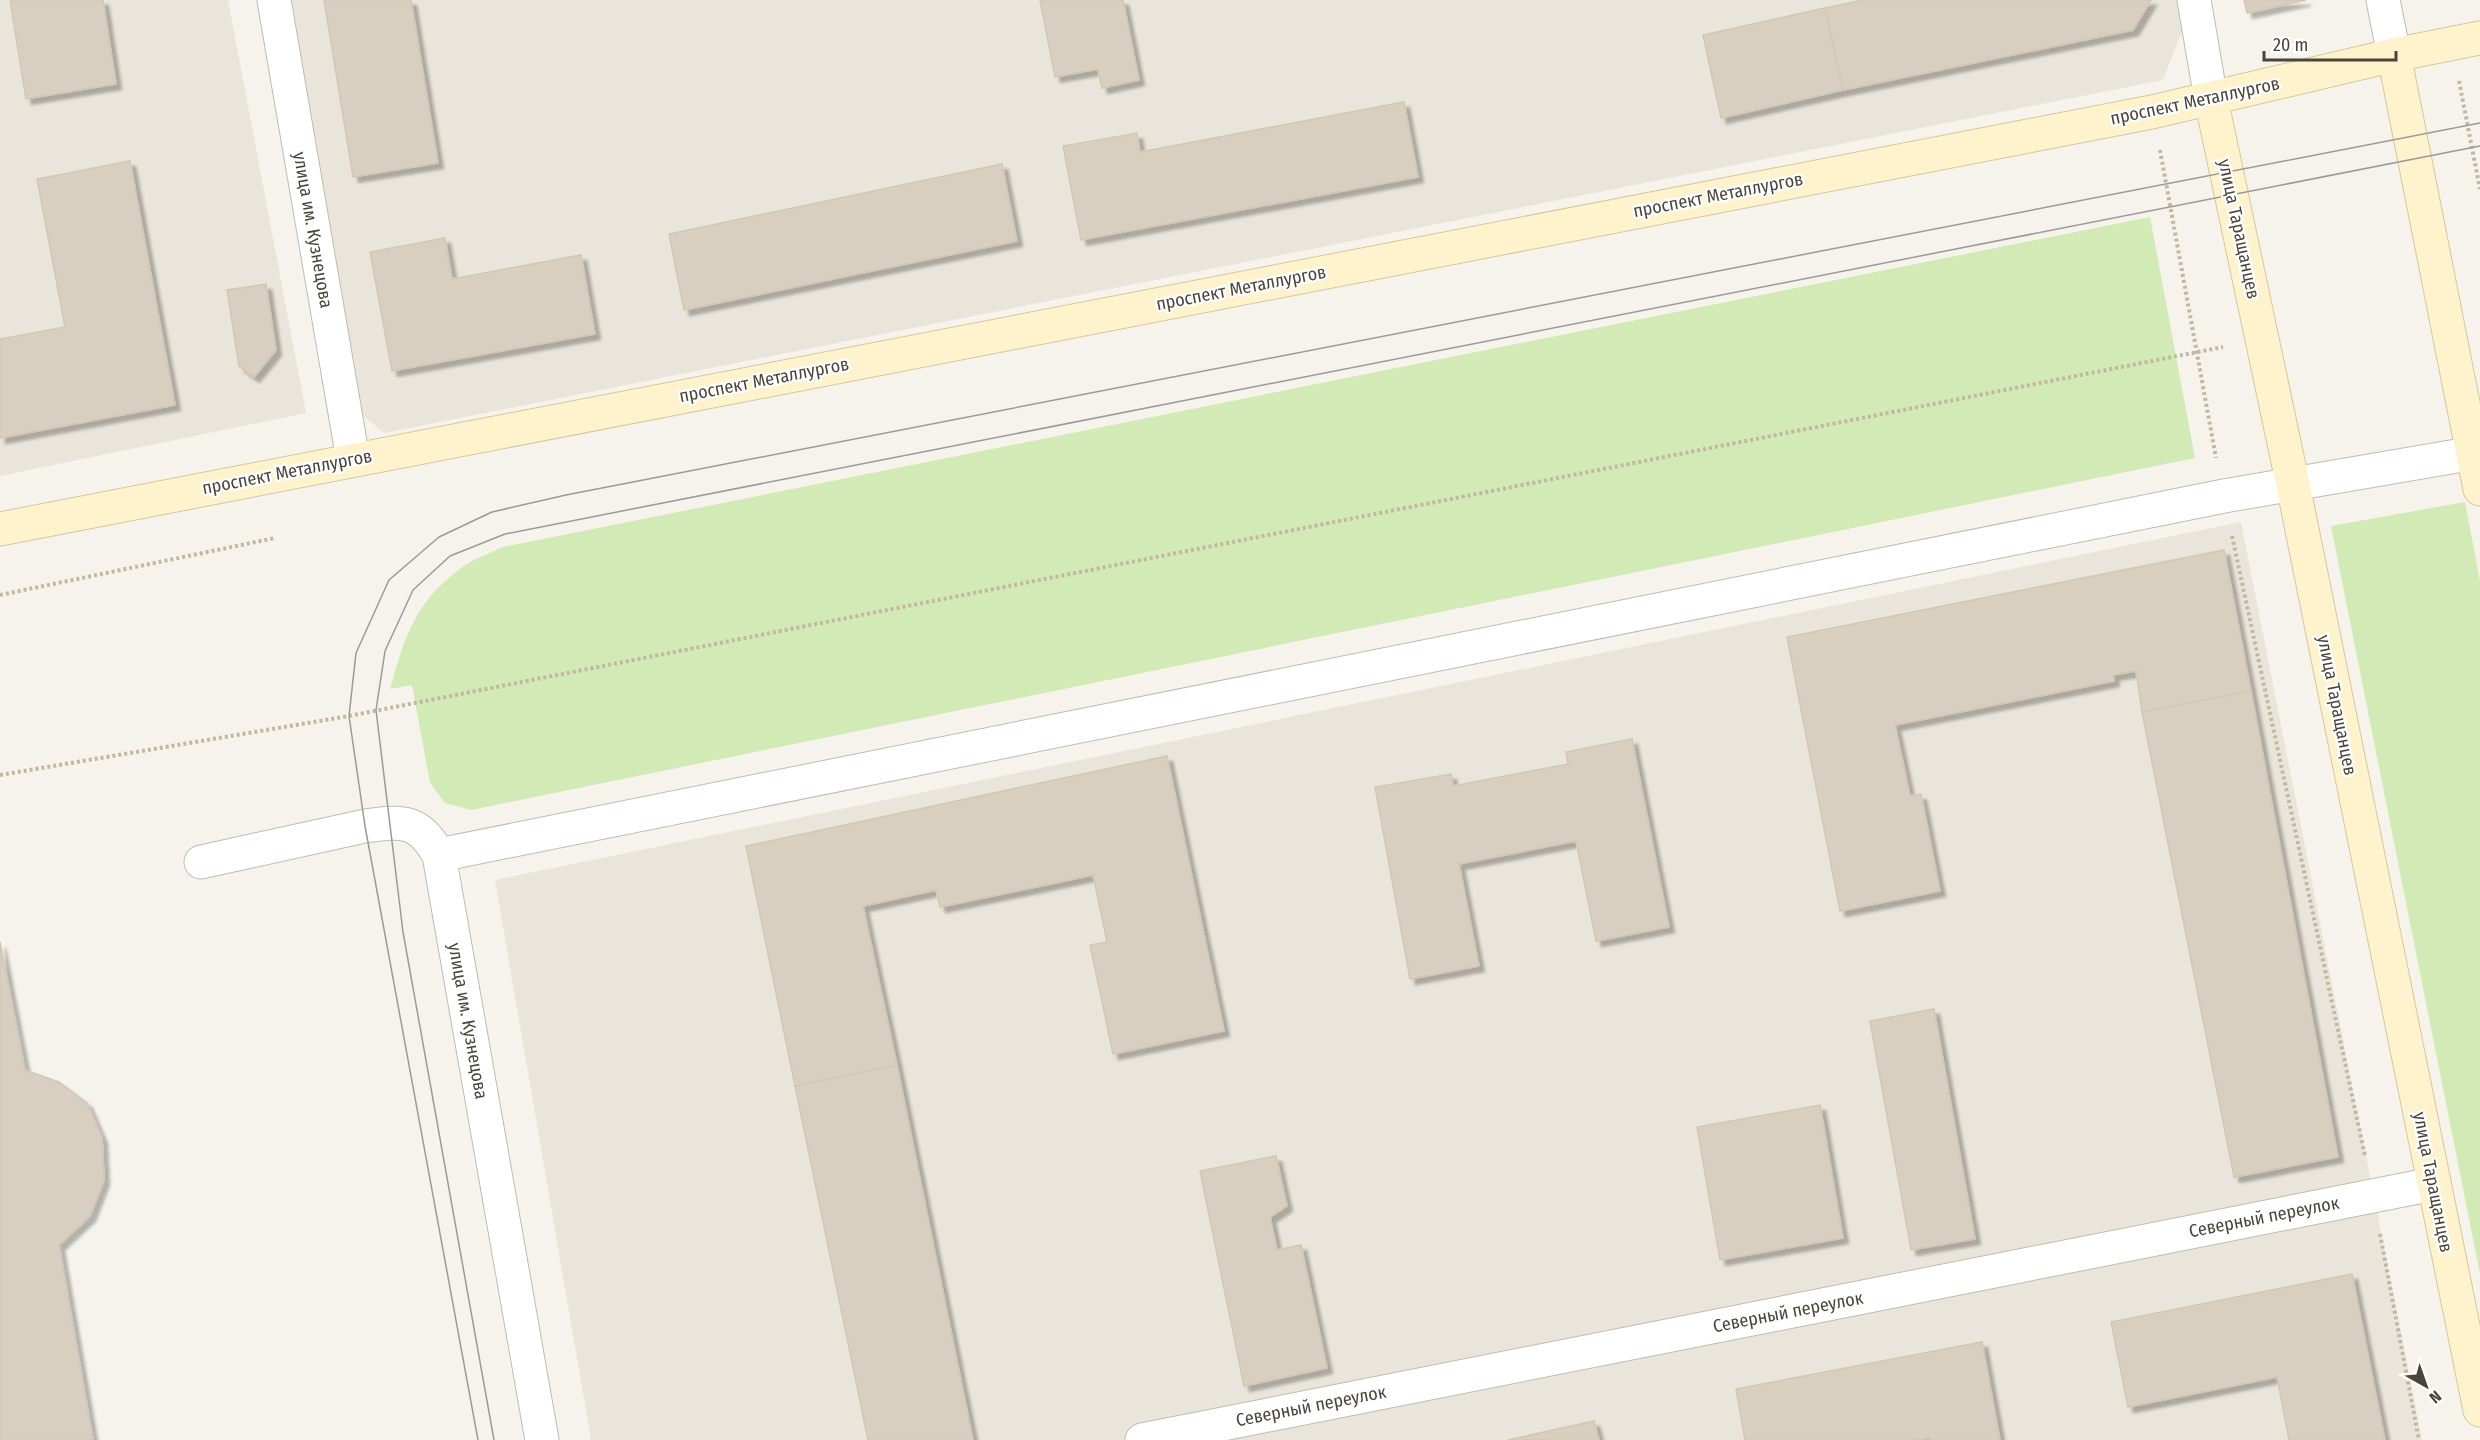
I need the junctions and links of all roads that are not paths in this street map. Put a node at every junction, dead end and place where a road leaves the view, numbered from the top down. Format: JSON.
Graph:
{"nodes":[{"id":1,"x":274,"y":0,"type":"edge"},
{"id":2,"x":2194,"y":0,"type":"edge"},
{"id":3,"x":2383,"y":0,"type":"edge"},
{"id":4,"x":2466,"y":40,"type":"edge"},
{"id":5,"x":2394,"y":55,"type":"junction"},
{"id":6,"x":2211,"y":99,"type":"junction"},
{"id":7,"x":2477,"y":453,"type":"edge"},
{"id":8,"x":352,"y":459,"type":"junction"},
{"id":9,"x":2293,"y":485,"type":"junction"},
{"id":10,"x":2480,"y":489,"type":"edge"},
{"id":11,"x":0,"y":529,"type":"edge"},
{"id":12,"x":439,"y":855,"type":"junction"},
{"id":13,"x":201,"y":862,"type":"dead end"},
{"id":14,"x":2433,"y":1184,"type":"junction"},
{"id":15,"x":2480,"y":1410,"type":"edge"},
{"id":16,"x":542,"y":1440,"type":"edge"},
{"id":17,"x":1142,"y":1440,"type":"edge"}],
"edges":[{"from":1,"to":8,"type":"street","name":"улица им. Кузнецова"},
{"from":2,"to":6,"type":"street","name":"улица Таращанцев"},
{"from":3,"to":5,"type":"street"},
{"from":4,"to":5,"type":"main road","name":"проспект Металлургов"},
{"from":5,"to":6,"type":"main road","name":"проспект Металлургов"},
{"from":5,"to":7,"type":"main road"},
{"from":6,"to":8,"type":"main road","name":"проспект Металлургов"},
{"from":6,"to":9,"type":"main road","name":"улица Таращанцев"},
{"from":7,"to":9,"type":"street"},
{"from":7,"to":10,"type":"main road"},
{"from":8,"to":11,"type":"main road","name":"проспект Металлургов"},
{"from":9,"to":12,"type":"street"},
{"from":9,"to":14,"type":"main road","name":"улица Таращанцев"},
{"from":12,"to":13,"type":"street","name":"улица им. Кузнецова"},
{"from":12,"to":16,"type":"street","name":"улица им. Кузнецова"},
{"from":14,"to":15,"type":"main road","name":"улица Таращанцев"},
{"from":14,"to":17,"type":"street","name":"Северный переулок"}]}
